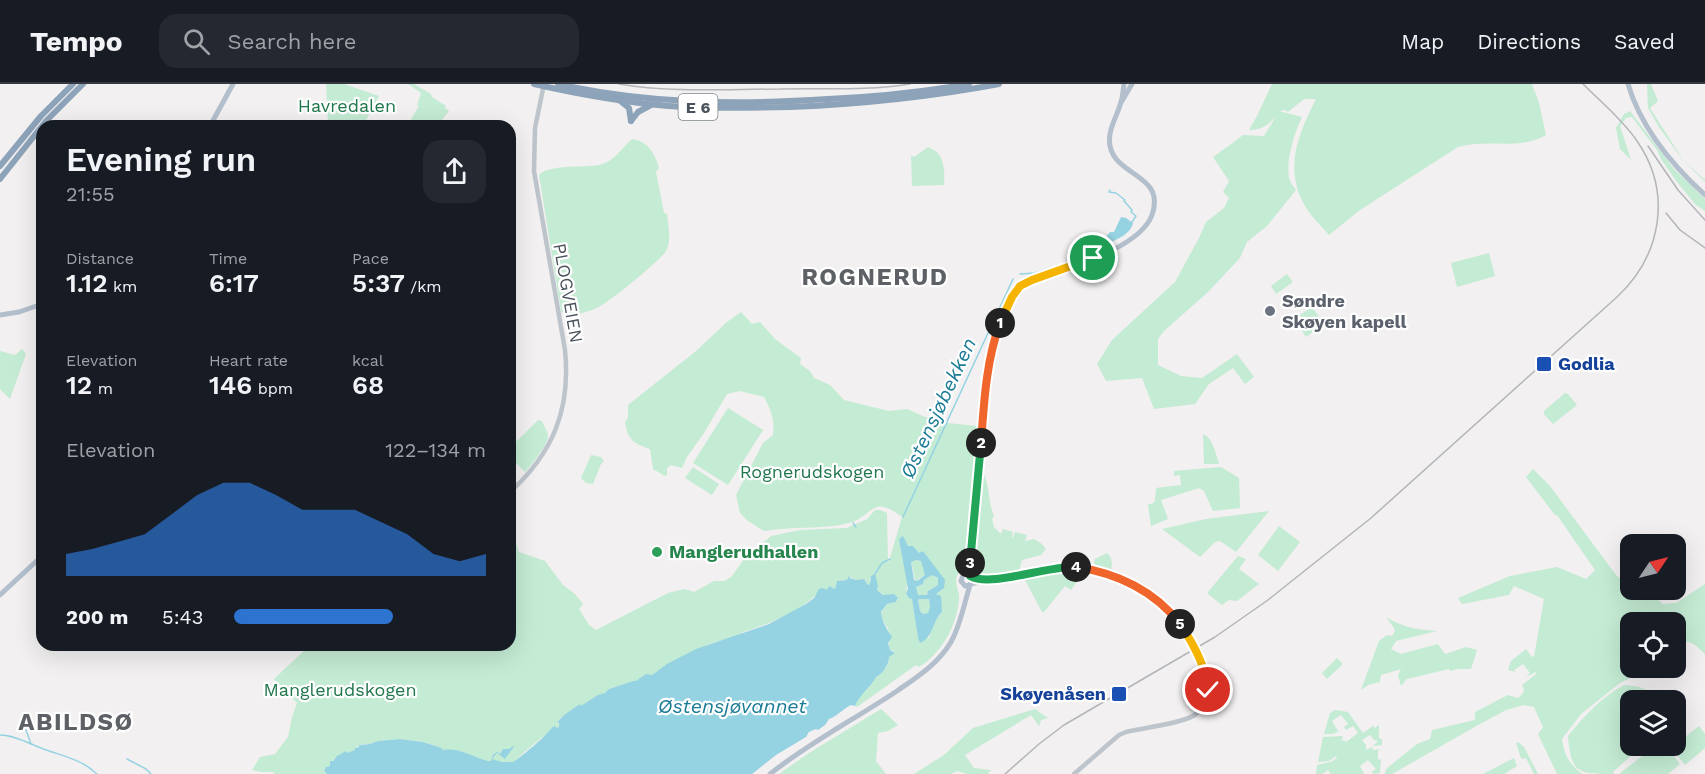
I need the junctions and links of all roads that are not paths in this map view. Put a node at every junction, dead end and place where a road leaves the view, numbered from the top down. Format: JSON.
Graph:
{"nodes":[{"id":1,"x":73,"y":84,"type":"edge"},
{"id":2,"x":83,"y":84,"type":"edge"},
{"id":3,"x":233,"y":84,"type":"edge"},
{"id":4,"x":534,"y":84,"type":"edge"},
{"id":5,"x":544,"y":84,"type":"edge"},
{"id":6,"x":558,"y":84,"type":"edge"},
{"id":7,"x":969,"y":84,"type":"edge"},
{"id":8,"x":999,"y":84,"type":"edge"},
{"id":9,"x":1124,"y":84,"type":"edge"},
{"id":10,"x":1132,"y":84,"type":"edge"},
{"id":11,"x":1628,"y":84,"type":"edge"},
{"id":12,"x":751,"y":97,"type":"dead end"},
{"id":13,"x":764,"y":98,"type":"dead end"},
{"id":14,"x":618,"y":100,"type":"junction"},
{"id":15,"x":771,"y":102,"type":"junction"},
{"id":16,"x":1121,"y":102,"type":"junction"},
{"id":17,"x":744,"y":103,"type":"junction"},
{"id":18,"x":652,"y":104,"type":"junction"},
{"id":19,"x":38,"y":120,"type":"edge"},
{"id":20,"x":47,"y":120,"type":"edge"},
{"id":21,"x":213,"y":120,"type":"edge"},
{"id":22,"x":36,"y":122,"type":"edge"},
{"id":23,"x":36,"y":134,"type":"edge"},
{"id":24,"x":0,"y":166,"type":"edge"},
{"id":25,"x":0,"y":179,"type":"edge"},
{"id":26,"x":1705,"y":195,"type":"edge"},
{"id":27,"x":36,"y":306,"type":"edge"},
{"id":28,"x":2,"y":316,"type":"edge"},
{"id":29,"x":516,"y":486,"type":"edge"},
{"id":30,"x":36,"y":562,"type":"edge"},
{"id":31,"x":968,"y":580,"type":"junction"},
{"id":32,"x":0,"y":595,"type":"edge"},
{"id":33,"x":770,"y":774,"type":"edge"},
{"id":34,"x":1074,"y":774,"type":"edge"}],
"edges":[{"from":1,"to":19,"type":"highway"},
{"from":2,"to":20,"type":"highway"},
{"from":3,"to":21,"type":"main road"},
{"from":4,"to":14,"type":"highway","number":"E 6"},
{"from":5,"to":29,"type":"street","name":"PLOGVEIEN"},
{"from":6,"to":17,"type":"highway","number":"E 6"},
{"from":7,"to":15,"type":"highway","number":"E 6"},
{"from":8,"to":18,"type":"highway","number":"E 6"},
{"from":9,"to":16,"type":"main road"},
{"from":10,"to":16,"type":"main road"},
{"from":11,"to":26,"type":"main road"},
{"from":12,"to":17,"type":"highway","number":"E 6"},
{"from":13,"to":15,"type":"highway"},
{"from":14,"to":18,"type":"highway","number":"E 6"},
{"from":14,"to":18,"type":"highway","number":"E 6"},
{"from":15,"to":17,"type":"highway","number":"E 6"},
{"from":16,"to":31,"type":"main road"},
{"from":22,"to":24,"type":"highway"},
{"from":23,"to":25,"type":"highway"},
{"from":27,"to":28,"type":"main road"},
{"from":30,"to":32,"type":"main road"},
{"from":31,"to":33,"type":"main road"},
{"from":31,"to":34,"type":"street"}]}
